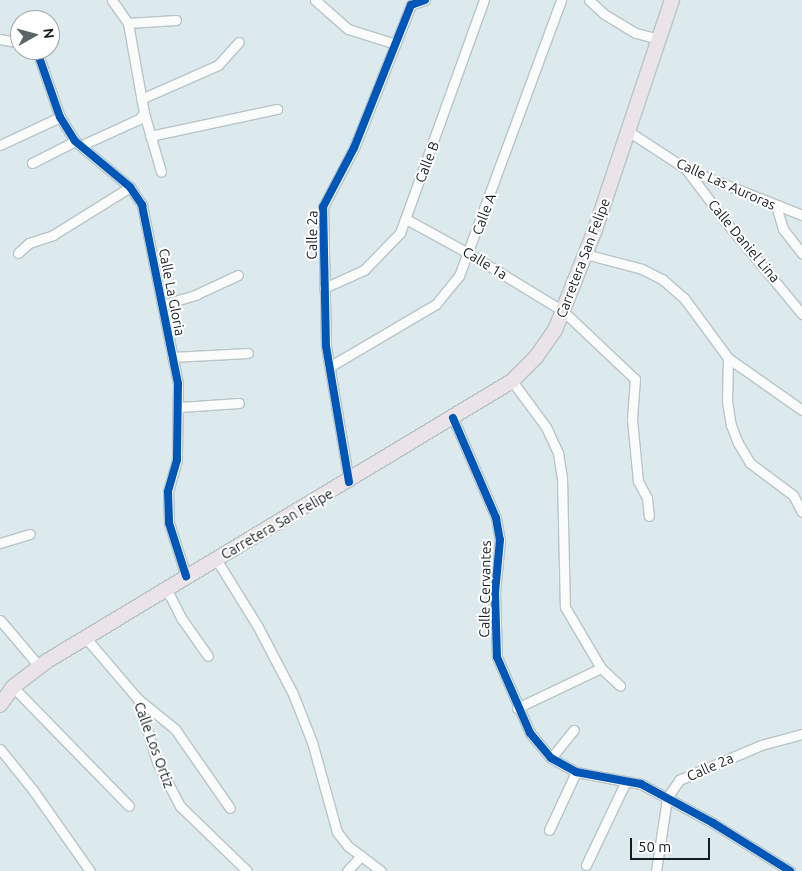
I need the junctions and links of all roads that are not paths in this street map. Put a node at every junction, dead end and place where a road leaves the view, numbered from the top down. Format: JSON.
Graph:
{"nodes":[{"id":1,"x":112,"y":0,"type":"edge"},
{"id":2,"x":315,"y":0,"type":"edge"},
{"id":3,"x":425,"y":0,"type":"edge"},
{"id":4,"x":484,"y":0,"type":"edge"},
{"id":5,"x":561,"y":0,"type":"edge"},
{"id":6,"x":589,"y":0,"type":"edge"},
{"id":7,"x":672,"y":0,"type":"edge"},
{"id":8,"x":176,"y":20,"type":"dead end"},
{"id":9,"x":128,"y":23,"type":"junction"},
{"id":10,"x":659,"y":39,"type":"junction"},
{"id":11,"x":239,"y":42,"type":"dead end"},
{"id":12,"x":396,"y":44,"type":"junction"},
{"id":13,"x":40,"y":60,"type":"edge"},
{"id":14,"x":141,"y":99,"type":"junction"},
{"id":15,"x":277,"y":109,"type":"dead end"},
{"id":16,"x":144,"y":113,"type":"junction"},
{"id":17,"x":60,"y":117,"type":"junction"},
{"id":18,"x":628,"y":131,"type":"junction"},
{"id":19,"x":150,"y":136,"type":"junction"},
{"id":20,"x":79,"y":143,"type":"junction"},
{"id":21,"x":0,"y":145,"type":"edge"},
{"id":22,"x":32,"y":163,"type":"dead end"},
{"id":23,"x":686,"y":169,"type":"junction"},
{"id":24,"x":161,"y":172,"type":"dead end"},
{"id":25,"x":130,"y":187,"type":"junction"},
{"id":26,"x":776,"y":206,"type":"junction"},
{"id":27,"x":802,"y":215,"type":"edge"},
{"id":28,"x":406,"y":219,"type":"junction"},
{"id":29,"x":18,"y":253,"type":"dead end"},
{"id":30,"x":468,"y":253,"type":"junction"},
{"id":31,"x":802,"y":253,"type":"edge"},
{"id":32,"x":586,"y":254,"type":"junction"},
{"id":33,"x":238,"y":275,"type":"dead end"},
{"id":34,"x":324,"y":288,"type":"junction"},
{"id":35,"x":162,"y":305,"type":"junction"},
{"id":36,"x":563,"y":311,"type":"junction"},
{"id":37,"x":802,"y":314,"type":"edge"},
{"id":38,"x":248,"y":353,"type":"dead end"},
{"id":39,"x":172,"y":357,"type":"junction"},
{"id":40,"x":728,"y":358,"type":"junction"},
{"id":41,"x":330,"y":367,"type":"junction"},
{"id":42,"x":512,"y":381,"type":"junction"},
{"id":43,"x":239,"y":403,"type":"dead end"},
{"id":44,"x":180,"y":407,"type":"junction"},
{"id":45,"x":802,"y":410,"type":"edge"},
{"id":46,"x":453,"y":418,"type":"junction"},
{"id":47,"x":349,"y":482,"type":"junction"},
{"id":48,"x":802,"y":512,"type":"edge"},
{"id":49,"x":649,"y":516,"type":"dead end"},
{"id":50,"x":30,"y":534,"type":"dead end"},
{"id":51,"x":0,"y":543,"type":"edge"},
{"id":52,"x":216,"y":559,"type":"junction"},
{"id":53,"x":186,"y":576,"type":"junction"},
{"id":54,"x":166,"y":588,"type":"junction"},
{"id":55,"x":0,"y":620,"type":"edge"},
{"id":56,"x":85,"y":636,"type":"junction"},
{"id":57,"x":208,"y":656,"type":"dead end"},
{"id":58,"x":40,"y":666,"type":"junction"},
{"id":59,"x":601,"y":668,"type":"junction"},
{"id":60,"x":620,"y":686,"type":"dead end"},
{"id":61,"x":13,"y":687,"type":"junction"},
{"id":62,"x":138,"y":698,"type":"junction"},
{"id":63,"x":0,"y":705,"type":"edge"},
{"id":64,"x":517,"y":708,"type":"junction"},
{"id":65,"x":574,"y":730,"type":"dead end"},
{"id":66,"x":802,"y":734,"type":"edge"},
{"id":67,"x":0,"y":749,"type":"edge"},
{"id":68,"x":551,"y":758,"type":"junction"},
{"id":69,"x":576,"y":772,"type":"junction"},
{"id":70,"x":626,"y":781,"type":"junction"},
{"id":71,"x":667,"y":798,"type":"junction"},
{"id":72,"x":129,"y":806,"type":"dead end"},
{"id":73,"x":230,"y":808,"type":"dead end"},
{"id":74,"x":549,"y":830,"type":"dead end"},
{"id":75,"x":361,"y":856,"type":"junction"},
{"id":76,"x":586,"y":865,"type":"dead end"},
{"id":77,"x":90,"y":871,"type":"edge"},
{"id":78,"x":247,"y":871,"type":"edge"},
{"id":79,"x":347,"y":871,"type":"edge"},
{"id":80,"x":381,"y":871,"type":"edge"},
{"id":81,"x":656,"y":871,"type":"edge"},
{"id":82,"x":790,"y":871,"type":"edge"}],
"edges":[{"from":1,"to":9,"type":"street"},
{"from":2,"to":12,"type":"street"},
{"from":3,"to":12,"type":"street","name":"Calle 2a"},
{"from":4,"to":28,"type":"street","name":"Calle B"},
{"from":5,"to":30,"type":"street","name":"Calle A"},
{"from":6,"to":10,"type":"street"},
{"from":7,"to":10,"type":"main road","name":"Carretera San Felipe"},
{"from":8,"to":9,"type":"street"},
{"from":9,"to":14,"type":"street"},
{"from":10,"to":18,"type":"main road","name":"Carretera San Felipe"},
{"from":11,"to":14,"type":"street"},
{"from":12,"to":34,"type":"street","name":"Calle 2a"},
{"from":13,"to":17,"type":"street","name":"Calle La Gloria"},
{"from":14,"to":16,"type":"street"},
{"from":15,"to":19,"type":"street"},
{"from":16,"to":19,"type":"street"},
{"from":16,"to":20,"type":"street"},
{"from":17,"to":20,"type":"street","name":"Calle La Gloria"},
{"from":17,"to":21,"type":"street"},
{"from":18,"to":23,"type":"street","name":"Calle Las Auroras"},
{"from":18,"to":32,"type":"main road","name":"Carretera San Felipe"},
{"from":19,"to":24,"type":"street"},
{"from":20,"to":22,"type":"street"},
{"from":20,"to":25,"type":"street","name":"Calle La Gloria"},
{"from":23,"to":26,"type":"street","name":"Calle Las Auroras"},
{"from":23,"to":37,"type":"street","name":"Calle Daniel Lina"},
{"from":25,"to":29,"type":"street"},
{"from":25,"to":35,"type":"street","name":"Calle La Gloria"},
{"from":26,"to":27,"type":"street","name":"Calle Las Auroras"},
{"from":26,"to":31,"type":"street"},
{"from":28,"to":30,"type":"street","name":"Calle 1a"},
{"from":28,"to":34,"type":"street","name":"Calle B"},
{"from":30,"to":36,"type":"street","name":"Calle 1a"},
{"from":30,"to":41,"type":"street","name":"Calle A"},
{"from":32,"to":36,"type":"main road","name":"Carretera San Felipe"},
{"from":32,"to":40,"type":"street"},
{"from":33,"to":35,"type":"street"},
{"from":34,"to":41,"type":"street","name":"Calle 2a"},
{"from":35,"to":39,"type":"street","name":"Calle La Gloria"},
{"from":36,"to":42,"type":"main road","name":"Carretera San Felipe"},
{"from":36,"to":49,"type":"street","name":"Calle 1a"},
{"from":38,"to":39,"type":"street"},
{"from":39,"to":44,"type":"street","name":"Calle La Gloria"},
{"from":40,"to":45,"type":"street"},
{"from":40,"to":48,"type":"street"},
{"from":41,"to":47,"type":"street","name":"Calle 2a"},
{"from":42,"to":46,"type":"main road","name":"Carretera San Felipe"},
{"from":42,"to":59,"type":"street"},
{"from":43,"to":44,"type":"street"},
{"from":44,"to":53,"type":"street","name":"Calle La Gloria"},
{"from":46,"to":47,"type":"main road","name":"Carretera San Felipe"},
{"from":46,"to":64,"type":"street","name":"Calle Cervantes"},
{"from":47,"to":52,"type":"main road","name":"Carretera San Felipe"},
{"from":50,"to":51,"type":"street"},
{"from":52,"to":53,"type":"main road","name":"Carretera San Felipe"},
{"from":52,"to":75,"type":"street"},
{"from":53,"to":54,"type":"main road","name":"Carretera San Felipe"},
{"from":54,"to":56,"type":"main road","name":"Carretera San Felipe"},
{"from":54,"to":57,"type":"street"},
{"from":55,"to":58,"type":"street"},
{"from":56,"to":58,"type":"main road","name":"Carretera San Felipe"},
{"from":56,"to":62,"type":"street","name":"Calle Los Ortiz"},
{"from":58,"to":61,"type":"main road","name":"Carretera San Felipe"},
{"from":59,"to":60,"type":"street"},
{"from":59,"to":64,"type":"street"},
{"from":61,"to":63,"type":"main road","name":"Carretera San Felipe"},
{"from":61,"to":72,"type":"street"},
{"from":62,"to":73,"type":"street"},
{"from":62,"to":78,"type":"street","name":"Calle Los Ortiz"},
{"from":64,"to":68,"type":"street","name":"Calle Cervantes"},
{"from":65,"to":68,"type":"street"},
{"from":66,"to":71,"type":"street","name":"Calle 2a"},
{"from":67,"to":77,"type":"street"},
{"from":68,"to":69,"type":"street","name":"Calle Cervantes"},
{"from":69,"to":70,"type":"street","name":"Calle Cervantes"},
{"from":69,"to":74,"type":"street"},
{"from":70,"to":71,"type":"street","name":"Calle Cervantes"},
{"from":70,"to":76,"type":"street"},
{"from":71,"to":81,"type":"street","name":"Calle 2a"},
{"from":71,"to":82,"type":"street","name":"Calle Cervantes"},
{"from":75,"to":79,"type":"street"},
{"from":75,"to":80,"type":"street"}]}
